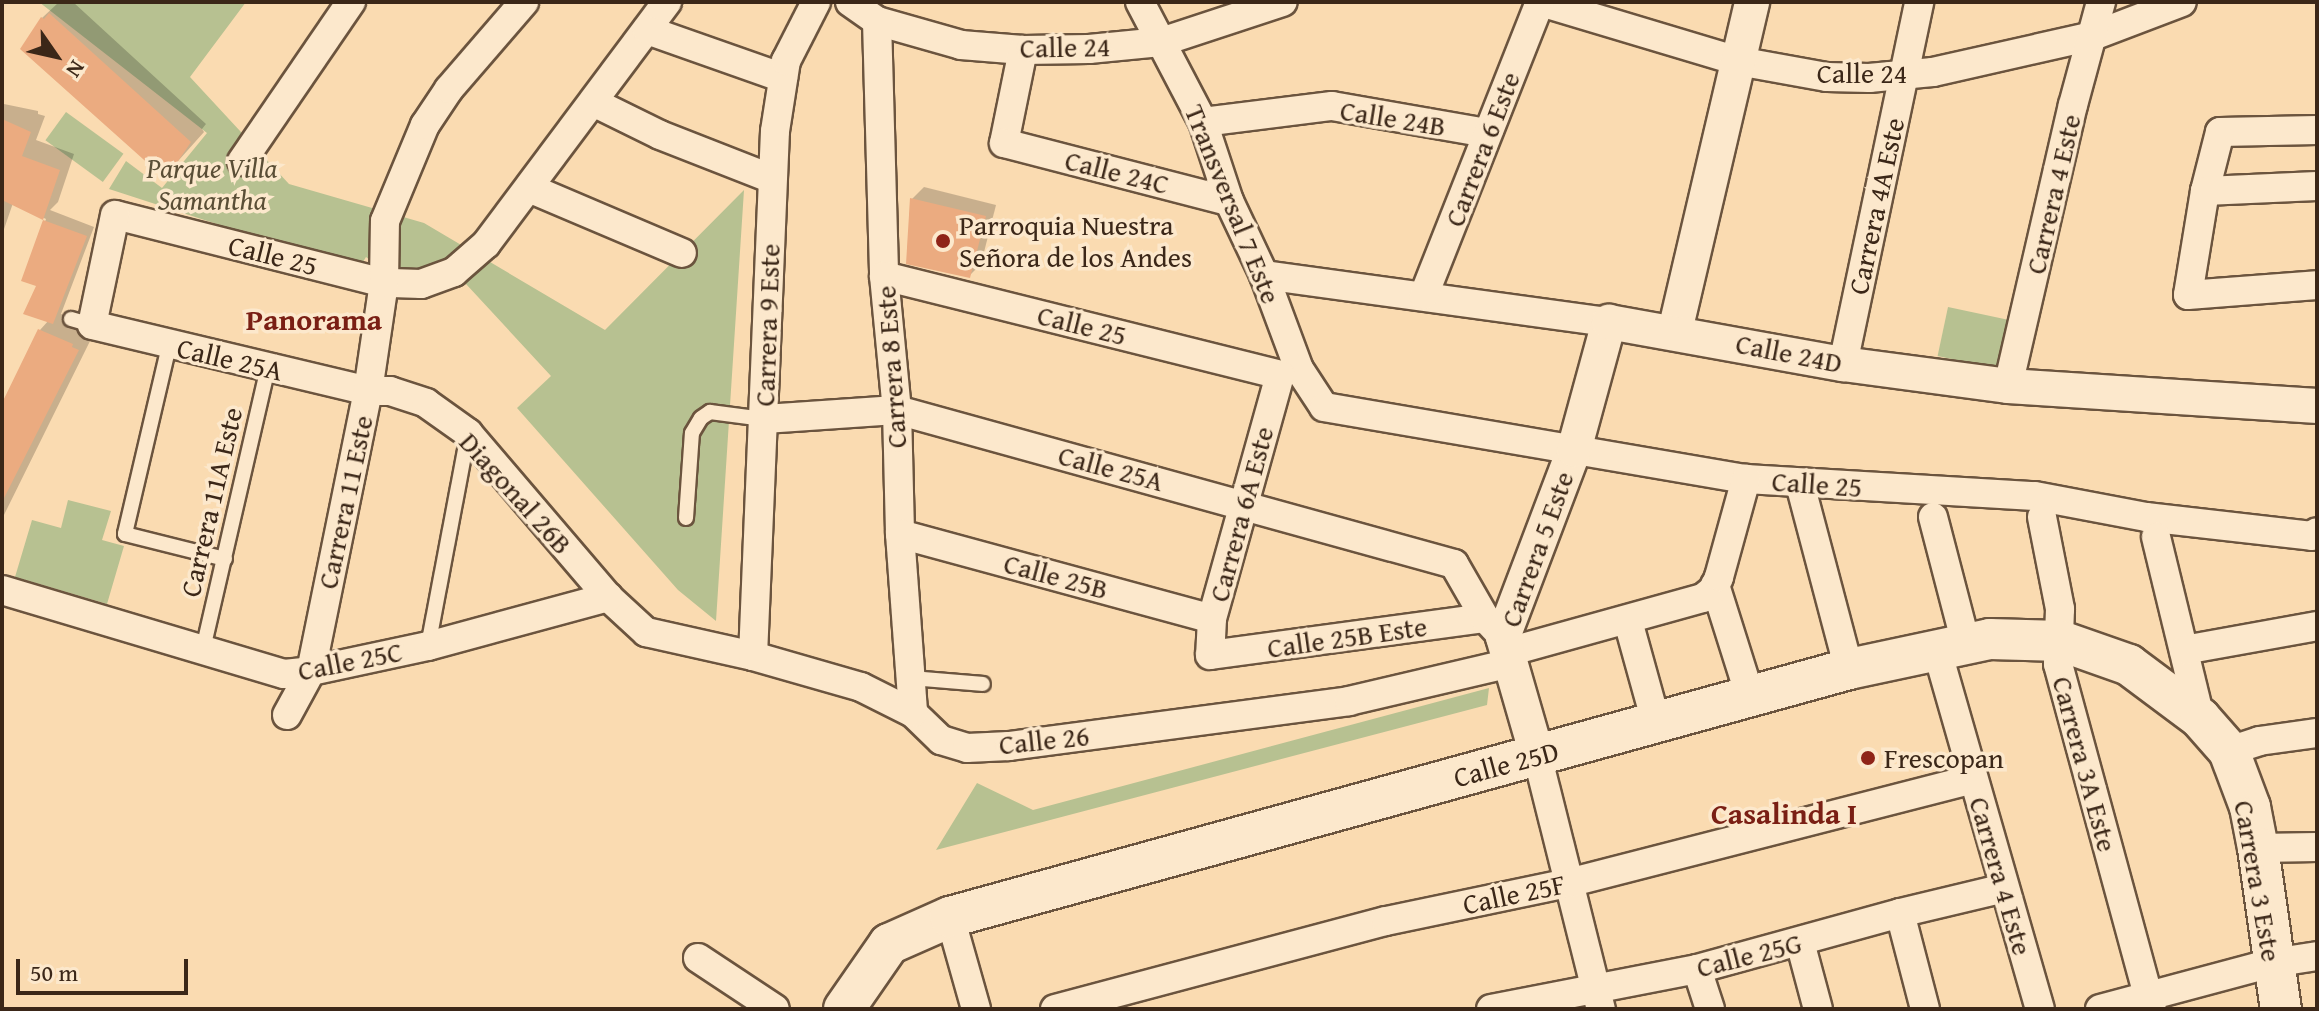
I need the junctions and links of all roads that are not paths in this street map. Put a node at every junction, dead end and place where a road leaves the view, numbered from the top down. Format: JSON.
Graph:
{"nodes":[{"id":1,"x":351,"y":2,"type":"edge"},
{"id":2,"x":524,"y":2,"type":"edge"},
{"id":3,"x":667,"y":2,"type":"edge"},
{"id":4,"x":816,"y":2,"type":"edge"},
{"id":5,"x":850,"y":2,"type":"edge"},
{"id":6,"x":1140,"y":2,"type":"edge"},
{"id":7,"x":1283,"y":2,"type":"edge"},
{"id":8,"x":1540,"y":2,"type":"edge"},
{"id":9,"x":1752,"y":2,"type":"edge"},
{"id":10,"x":1919,"y":2,"type":"edge"},
{"id":11,"x":2101,"y":2,"type":"edge"},
{"id":12,"x":2182,"y":2,"type":"edge"},
{"id":13,"x":877,"y":21,"type":"junction"},
{"id":14,"x":647,"y":30,"type":"junction"},
{"id":15,"x":2093,"y":36,"type":"junction"},
{"id":16,"x":1161,"y":42,"type":"junction"},
{"id":17,"x":1023,"y":50,"type":"junction"},
{"id":18,"x":1738,"y":61,"type":"junction"},
{"id":19,"x":1903,"y":75,"type":"junction"},
{"id":20,"x":783,"y":78,"type":"junction"},
{"id":21,"x":595,"y":103,"type":"junction"},
{"id":22,"x":1203,"y":122,"type":"junction"},
{"id":23,"x":2317,"y":130,"type":"edge"},
{"id":24,"x":1487,"y":133,"type":"junction"},
{"id":25,"x":242,"y":161,"type":"dead end"},
{"id":26,"x":772,"y":179,"type":"junction"},
{"id":27,"x":2317,"y":186,"type":"edge"},
{"id":28,"x":529,"y":188,"type":"junction"},
{"id":29,"x":2205,"y":191,"type":"junction"},
{"id":30,"x":1229,"y":201,"type":"junction"},
{"id":31,"x":682,"y":253,"type":"dead end"},
{"id":32,"x":1264,"y":275,"type":"junction"},
{"id":33,"x":884,"y":276,"type":"junction"},
{"id":34,"x":384,"y":283,"type":"junction"},
{"id":35,"x":2317,"y":285,"type":"edge"},
{"id":36,"x":1424,"y":295,"type":"junction"},
{"id":37,"x":82,"y":322,"type":"joint"},
{"id":38,"x":1609,"y":322,"type":"junction"},
{"id":39,"x":1675,"y":331,"type":"junction"},
{"id":40,"x":169,"y":346,"type":"junction"},
{"id":41,"x":1843,"y":364,"type":"junction"},
{"id":42,"x":268,"y":368,"type":"junction"},
{"id":43,"x":1289,"y":372,"type":"junction"},
{"id":44,"x":2008,"y":386,"type":"junction"},
{"id":45,"x":368,"y":391,"type":"junction"},
{"id":46,"x":2317,"y":406,"type":"edge"},
{"id":47,"x":1324,"y":407,"type":"joint"},
{"id":48,"x":897,"y":410,"type":"junction"},
{"id":49,"x":764,"y":419,"type":"junction"},
{"id":50,"x":468,"y":433,"type":"junction"},
{"id":51,"x":1574,"y":450,"type":"junction"},
{"id":52,"x":1746,"y":479,"type":"junction"},
{"id":53,"x":1800,"y":484,"type":"junction"},
{"id":54,"x":1242,"y":504,"type":"junction"},
{"id":55,"x":1933,"y":517,"type":"dead end"},
{"id":56,"x":2042,"y":517,"type":"dead end"},
{"id":57,"x":686,"y":518,"type":"dead end"},
{"id":58,"x":900,"y":534,"type":"junction"},
{"id":59,"x":2314,"y":534,"type":"edge"},
{"id":60,"x":2156,"y":537,"type":"dead end"},
{"id":61,"x":225,"y":559,"type":"junction"},
{"id":62,"x":2,"y":590,"type":"edge"},
{"id":63,"x":1709,"y":591,"type":"junction"},
{"id":64,"x":608,"y":597,"type":"junction"},
{"id":65,"x":1212,"y":619,"type":"junction"},
{"id":66,"x":1628,"y":621,"type":"junction"},
{"id":67,"x":2317,"y":626,"type":"edge"},
{"id":68,"x":2061,"y":641,"type":"junction"},
{"id":69,"x":1502,"y":642,"type":"junction"},
{"id":70,"x":428,"y":646,"type":"junction"},
{"id":71,"x":1952,"y":647,"type":"junction"},
{"id":72,"x":203,"y":649,"type":"junction"},
{"id":73,"x":2184,"y":650,"type":"junction"},
{"id":74,"x":1210,"y":655,"type":"joint"},
{"id":75,"x":753,"y":656,"type":"junction"},
{"id":76,"x":2129,"y":665,"type":"joint"},
{"id":77,"x":1849,"y":669,"type":"junction"},
{"id":78,"x":311,"y":671,"type":"junction"},
{"id":79,"x":912,"y":678,"type":"junction"},
{"id":80,"x":983,"y":684,"type":"dead end"},
{"id":81,"x":1750,"y":696,"type":"junction"},
{"id":82,"x":913,"y":713,"type":"junction"},
{"id":83,"x":287,"y":715,"type":"dead end"},
{"id":84,"x":2200,"y":718,"type":"junction"},
{"id":85,"x":1656,"y":722,"type":"junction"},
{"id":86,"x":2317,"y":733,"type":"edge"},
{"id":87,"x":2229,"y":751,"type":"junction"},
{"id":88,"x":1537,"y":755,"type":"junction"},
{"id":89,"x":1973,"y":779,"type":"junction"},
{"id":90,"x":2317,"y":847,"type":"edge"},
{"id":91,"x":2258,"y":848,"type":"junction"},
{"id":92,"x":1568,"y":883,"type":"junction"},
{"id":93,"x":2004,"y":888,"type":"junction"},
{"id":94,"x":1900,"y":913,"type":"junction"},
{"id":95,"x":950,"y":917,"type":"junction"},
{"id":96,"x":1800,"y":942,"type":"junction"},
{"id":97,"x":2317,"y":956,"type":"edge"},
{"id":98,"x":698,"y":958,"type":"dead end"},
{"id":99,"x":2272,"y":963,"type":"junction"},
{"id":100,"x":1697,"y":969,"type":"junction"},
{"id":101,"x":1598,"y":998,"type":"edge"},
{"id":102,"x":2151,"y":1003,"type":"edge"},
{"id":103,"x":775,"y":1009,"type":"edge"},
{"id":104,"x":844,"y":1009,"type":"edge"},
{"id":105,"x":976,"y":1009,"type":"edge"},
{"id":106,"x":1055,"y":1009,"type":"edge"},
{"id":107,"x":1491,"y":1009,"type":"edge"},
{"id":108,"x":1710,"y":1009,"type":"edge"},
{"id":109,"x":1818,"y":1009,"type":"edge"},
{"id":110,"x":1925,"y":1009,"type":"edge"},
{"id":111,"x":2040,"y":1009,"type":"edge"},
{"id":112,"x":2100,"y":1009,"type":"edge"},
{"id":113,"x":2281,"y":1009,"type":"edge"}],
"edges":[{"from":1,"to":25,"type":"street"},
{"from":2,"to":34,"type":"street","name":"Carrera 11 Este"},
{"from":3,"to":14,"type":"street","name":"Calle 25"},
{"from":4,"to":20,"type":"street","name":"Carrera 9 Este"},
{"from":5,"to":13,"type":"street","name":"Calle 24"},
{"from":6,"to":16,"type":"street","name":"Transversal 7 Este"},
{"from":7,"to":16,"type":"street","name":"Calle 24"},
{"from":8,"to":18,"type":"street","name":"Calle 24"},
{"from":8,"to":24,"type":"street","name":"Carrera 6 Este"},
{"from":9,"to":18,"type":"street"},
{"from":10,"to":19,"type":"street","name":"Carrera 4A Este"},
{"from":11,"to":15,"type":"street","name":"Carrera 4 Este"},
{"from":12,"to":15,"type":"street","name":"Calle 24"},
{"from":13,"to":17,"type":"street","name":"Calle 24"},
{"from":13,"to":33,"type":"street","name":"Carrera 8 Este"},
{"from":14,"to":20,"type":"street"},
{"from":14,"to":21,"type":"street","name":"Calle 25"},
{"from":15,"to":19,"type":"street","name":"Calle 24"},
{"from":15,"to":44,"type":"street","name":"Carrera 4 Este"},
{"from":16,"to":17,"type":"street","name":"Calle 24"},
{"from":16,"to":22,"type":"street","name":"Transversal 7 Este"},
{"from":17,"to":30,"type":"street","name":"Calle 24C"},
{"from":18,"to":19,"type":"street","name":"Calle 24"},
{"from":18,"to":39,"type":"street"},
{"from":19,"to":41,"type":"street","name":"Carrera 4A Este"},
{"from":20,"to":26,"type":"street","name":"Carrera 9 Este"},
{"from":21,"to":26,"type":"street"},
{"from":21,"to":28,"type":"street","name":"Calle 25"},
{"from":22,"to":24,"type":"street","name":"Calle 24B"},
{"from":22,"to":30,"type":"street","name":"Transversal 7 Este"},
{"from":23,"to":29,"type":"street"},
{"from":24,"to":36,"type":"street","name":"Carrera 6 Este"},
{"from":26,"to":49,"type":"street","name":"Carrera 9 Este"},
{"from":27,"to":29,"type":"street"},
{"from":28,"to":31,"type":"street"},
{"from":28,"to":34,"type":"street","name":"Calle 25"},
{"from":29,"to":35,"type":"street"},
{"from":30,"to":32,"type":"street","name":"Transversal 7 Este"},
{"from":32,"to":36,"type":"street","name":"Calle 24D"},
{"from":32,"to":43,"type":"street","name":"Transversal 7 Este"},
{"from":33,"to":43,"type":"street","name":"Calle 25"},
{"from":33,"to":48,"type":"street","name":"Carrera 8 Este"},
{"from":34,"to":37,"type":"street","name":"Calle 25"},
{"from":34,"to":45,"type":"street","name":"Carrera 11 Este"},
{"from":36,"to":38,"type":"street","name":"Calle 24D"},
{"from":37,"to":40,"type":"street","name":"Calle 25A"},
{"from":38,"to":39,"type":"street","name":"Calle 24D"},
{"from":38,"to":51,"type":"street","name":"Carrera 5 Este"},
{"from":39,"to":41,"type":"street","name":"Calle 24D"},
{"from":40,"to":42,"type":"street","name":"Calle 25A"},
{"from":40,"to":61,"type":"lane"},
{"from":41,"to":44,"type":"street","name":"Calle 24D"},
{"from":42,"to":45,"type":"street","name":"Calle 25A"},
{"from":42,"to":61,"type":"lane","name":"Carrera 11A Este"},
{"from":43,"to":47,"type":"street","name":"Transversal 7 Este"},
{"from":43,"to":54,"type":"street","name":"Carrera 6A Este"},
{"from":44,"to":46,"type":"street","name":"Calle 24D"},
{"from":45,"to":50,"type":"street","name":"Diagonal 26B"},
{"from":45,"to":78,"type":"street","name":"Carrera 11 Este"},
{"from":47,"to":51,"type":"street","name":"Calle 25"},
{"from":48,"to":49,"type":"street","name":"Calle 25A"},
{"from":48,"to":54,"type":"street","name":"Calle 25A"},
{"from":48,"to":58,"type":"street","name":"Carrera 8 Este"},
{"from":49,"to":57,"type":"lane"},
{"from":49,"to":75,"type":"street","name":"Carrera 9 Este"},
{"from":50,"to":64,"type":"street","name":"Diagonal 26B"},
{"from":50,"to":70,"type":"lane"},
{"from":51,"to":52,"type":"street","name":"Calle 25"},
{"from":51,"to":69,"type":"street","name":"Carrera 5 Este"},
{"from":52,"to":53,"type":"street","name":"Calle 25"},
{"from":52,"to":63,"type":"street"},
{"from":53,"to":59,"type":"street","name":"Calle 25"},
{"from":53,"to":77,"type":"street"},
{"from":54,"to":65,"type":"street","name":"Carrera 6A Este"},
{"from":54,"to":69,"type":"street","name":"Calle 25A"},
{"from":55,"to":71,"type":"street","name":"Carrera 4 Este"},
{"from":56,"to":68,"type":"street","name":"Carrera 3A Este"},
{"from":58,"to":65,"type":"street","name":"Calle 25B"},
{"from":58,"to":79,"type":"street","name":"Carrera 8 Este"},
{"from":60,"to":73,"type":"street","name":"Carrera 3 Este"},
{"from":61,"to":72,"type":"lane","name":"Carrera 11A Este"},
{"from":62,"to":72,"type":"street","name":"Calle 25C"},
{"from":63,"to":66,"type":"street","name":"Calle 25B Este"},
{"from":63,"to":81,"type":"street"},
{"from":64,"to":70,"type":"street","name":"Calle 25C"},
{"from":64,"to":75,"type":"street","name":"Calle 26"},
{"from":65,"to":74,"type":"street","name":"Carrera 6A Este"},
{"from":66,"to":69,"type":"street","name":"Calle 25B Este"},
{"from":66,"to":85,"type":"street"},
{"from":67,"to":73,"type":"street"},
{"from":68,"to":71,"type":"main road","name":"Calle 25D"},
{"from":68,"to":76,"type":"main road","name":"Calle 25D"},
{"from":68,"to":102,"type":"street","name":"Carrera 3A Este"},
{"from":69,"to":74,"type":"street","name":"Calle 25B Este"},
{"from":69,"to":82,"type":"street","name":"Calle 26"},
{"from":69,"to":88,"type":"street","name":"Carrera 5 Este"},
{"from":70,"to":78,"type":"street","name":"Calle 25C"},
{"from":71,"to":77,"type":"main road","name":"Calle 25D"},
{"from":71,"to":89,"type":"street","name":"Carrera 4 Este"},
{"from":72,"to":78,"type":"street","name":"Calle 25C"},
{"from":73,"to":84,"type":"street","name":"Carrera 3 Este"},
{"from":75,"to":82,"type":"street","name":"Calle 26"},
{"from":76,"to":84,"type":"main road","name":"Carrera 3 Este"},
{"from":77,"to":81,"type":"main road","name":"Calle 25D"},
{"from":78,"to":83,"type":"street","name":"Carrera 11 Este"},
{"from":79,"to":80,"type":"lane"},
{"from":79,"to":82,"type":"street","name":"Carrera 8 Este"},
{"from":81,"to":85,"type":"main road","name":"Calle 25D"},
{"from":84,"to":87,"type":"main road","name":"Carrera 3 Este"},
{"from":85,"to":88,"type":"main road","name":"Calle 25D"},
{"from":86,"to":87,"type":"street"},
{"from":87,"to":91,"type":"main road","name":"Carrera 3 Este"},
{"from":88,"to":92,"type":"street","name":"Carrera 5 Este"},
{"from":88,"to":95,"type":"main road","name":"Calle 25D"},
{"from":89,"to":92,"type":"street","name":"Calle 25F"},
{"from":89,"to":93,"type":"street","name":"Carrera 4 Este"},
{"from":90,"to":91,"type":"street"},
{"from":91,"to":99,"type":"main road","name":"Carrera 3 Este"},
{"from":92,"to":101,"type":"street","name":"Carrera 5 Este"},
{"from":92,"to":106,"type":"street","name":"Calle 25F"},
{"from":93,"to":94,"type":"street","name":"Calle 25G"},
{"from":93,"to":111,"type":"street","name":"Carrera 4 Este"},
{"from":94,"to":96,"type":"street","name":"Calle 25G"},
{"from":94,"to":110,"type":"street"},
{"from":95,"to":104,"type":"main road","name":"Calle 25D"},
{"from":95,"to":105,"type":"street"},
{"from":96,"to":100,"type":"street","name":"Calle 25G"},
{"from":96,"to":109,"type":"street"},
{"from":97,"to":99,"type":"street"},
{"from":98,"to":103,"type":"street"},
{"from":99,"to":102,"type":"street"},
{"from":99,"to":113,"type":"main road","name":"Carrera 3 Este"},
{"from":100,"to":101,"type":"street","name":"Calle 25G"},
{"from":100,"to":108,"type":"street"},
{"from":101,"to":107,"type":"street","name":"Calle 25G"},
{"from":102,"to":112,"type":"street"}]}
